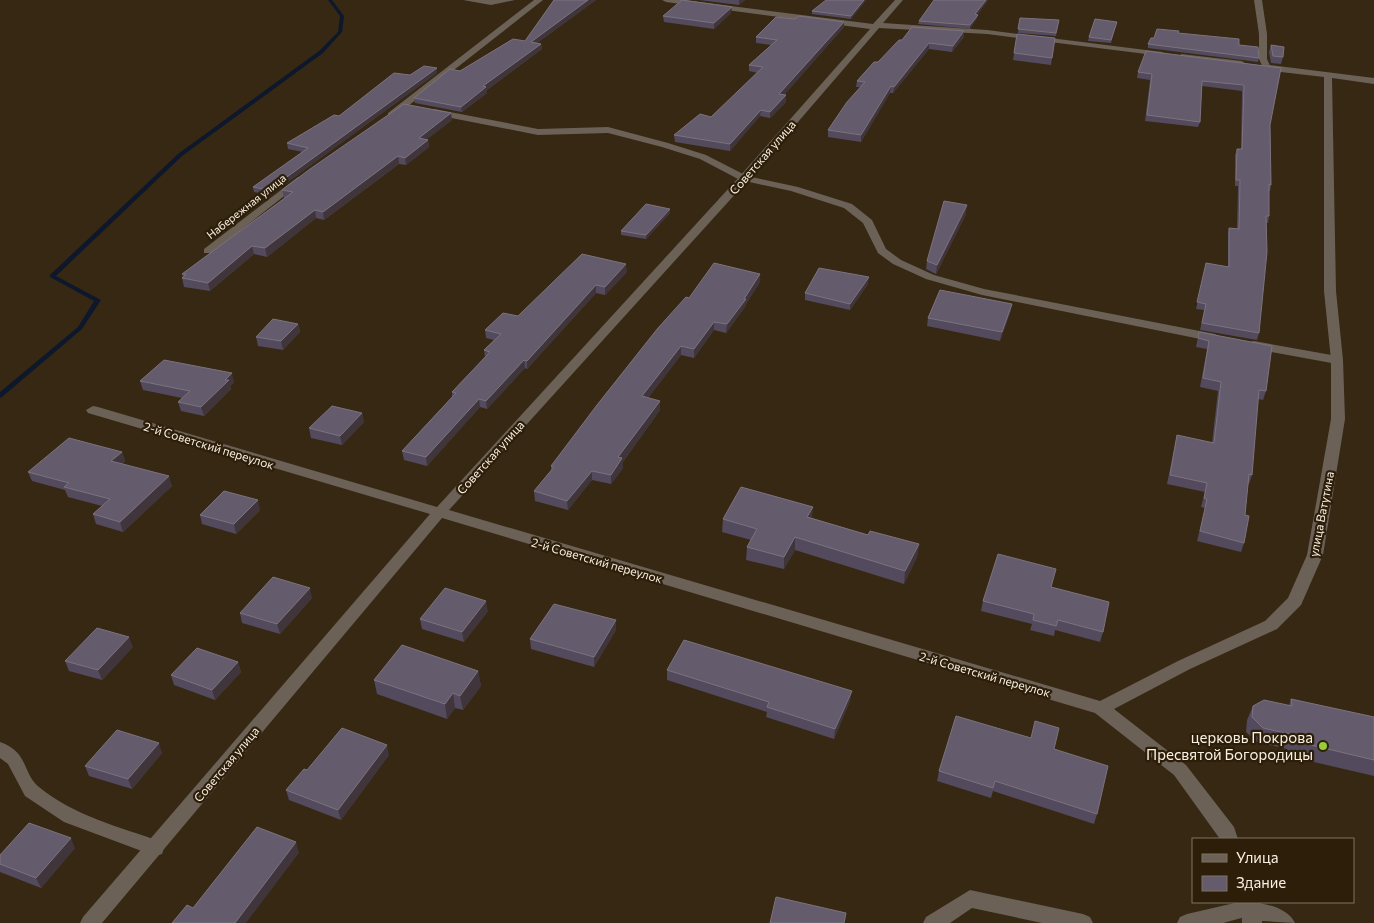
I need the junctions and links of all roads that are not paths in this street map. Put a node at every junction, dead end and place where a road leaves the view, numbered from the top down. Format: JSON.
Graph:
{"nodes":[{"id":1,"x":467,"y":0,"type":"edge"},
{"id":2,"x":511,"y":0,"type":"edge"},
{"id":3,"x":539,"y":0,"type":"edge"},
{"id":4,"x":666,"y":0,"type":"edge"},
{"id":5,"x":899,"y":0,"type":"edge"},
{"id":6,"x":1258,"y":0,"type":"edge"},
{"id":7,"x":876,"y":26,"type":"junction"},
{"id":8,"x":1258,"y":66,"type":"junction"},
{"id":9,"x":1328,"y":77,"type":"junction"},
{"id":10,"x":1374,"y":81,"type":"edge"},
{"id":11,"x":413,"y":108,"type":"junction"},
{"id":12,"x":380,"y":123,"type":"edge"},
{"id":13,"x":308,"y":173,"type":"edge"},
{"id":14,"x":744,"y":178,"type":"junction"},
{"id":15,"x":208,"y":250,"type":"dead end"},
{"id":16,"x":1222,"y":340,"type":"edge"},
{"id":17,"x":1241,"y":343,"type":"edge"},
{"id":18,"x":1337,"y":360,"type":"junction"},
{"id":19,"x":93,"y":410,"type":"dead end"},
{"id":20,"x":439,"y":513,"type":"junction"},
{"id":21,"x":1101,"y":708,"type":"junction"},
{"id":22,"x":0,"y":749,"type":"edge"},
{"id":23,"x":1229,"y":838,"type":"edge"},
{"id":24,"x":154,"y":848,"type":"junction"},
{"id":25,"x":1252,"y":910,"type":"edge"},
{"id":26,"x":90,"y":923,"type":"edge"},
{"id":27,"x":933,"y":923,"type":"edge"},
{"id":28,"x":1083,"y":923,"type":"edge"},
{"id":29,"x":1187,"y":923,"type":"edge"},
{"id":30,"x":1285,"y":923,"type":"edge"}],
"edges":[{"from":1,"to":2,"type":"street"},
{"from":3,"to":11,"type":"street"},
{"from":4,"to":7,"type":"street"},
{"from":5,"to":7,"type":"street","name":"Советская улица"},
{"from":6,"to":8,"type":"street"},
{"from":7,"to":8,"type":"street"},
{"from":7,"to":14,"type":"street","name":"Советская улица"},
{"from":8,"to":9,"type":"street"},
{"from":9,"to":10,"type":"street"},
{"from":9,"to":18,"type":"street","name":"улица Ватутина"},
{"from":11,"to":12,"type":"street"},
{"from":11,"to":14,"type":"street"},
{"from":13,"to":15,"type":"street","name":"Набережная улица"},
{"from":14,"to":16,"type":"street"},
{"from":14,"to":20,"type":"street","name":"Советская улица"},
{"from":17,"to":18,"type":"street"},
{"from":18,"to":21,"type":"street","name":"улица Ватутина"},
{"from":19,"to":20,"type":"street","name":"2-й Советский переулок"},
{"from":20,"to":21,"type":"street","name":"2-й Советский переулок"},
{"from":20,"to":24,"type":"street","name":"Советская улица"},
{"from":21,"to":23,"type":"street"},
{"from":22,"to":24,"type":"street"},
{"from":24,"to":26,"type":"street","name":"Советская улица"},
{"from":25,"to":29,"type":"street"},
{"from":25,"to":30,"type":"street"},
{"from":27,"to":28,"type":"street"}]}
